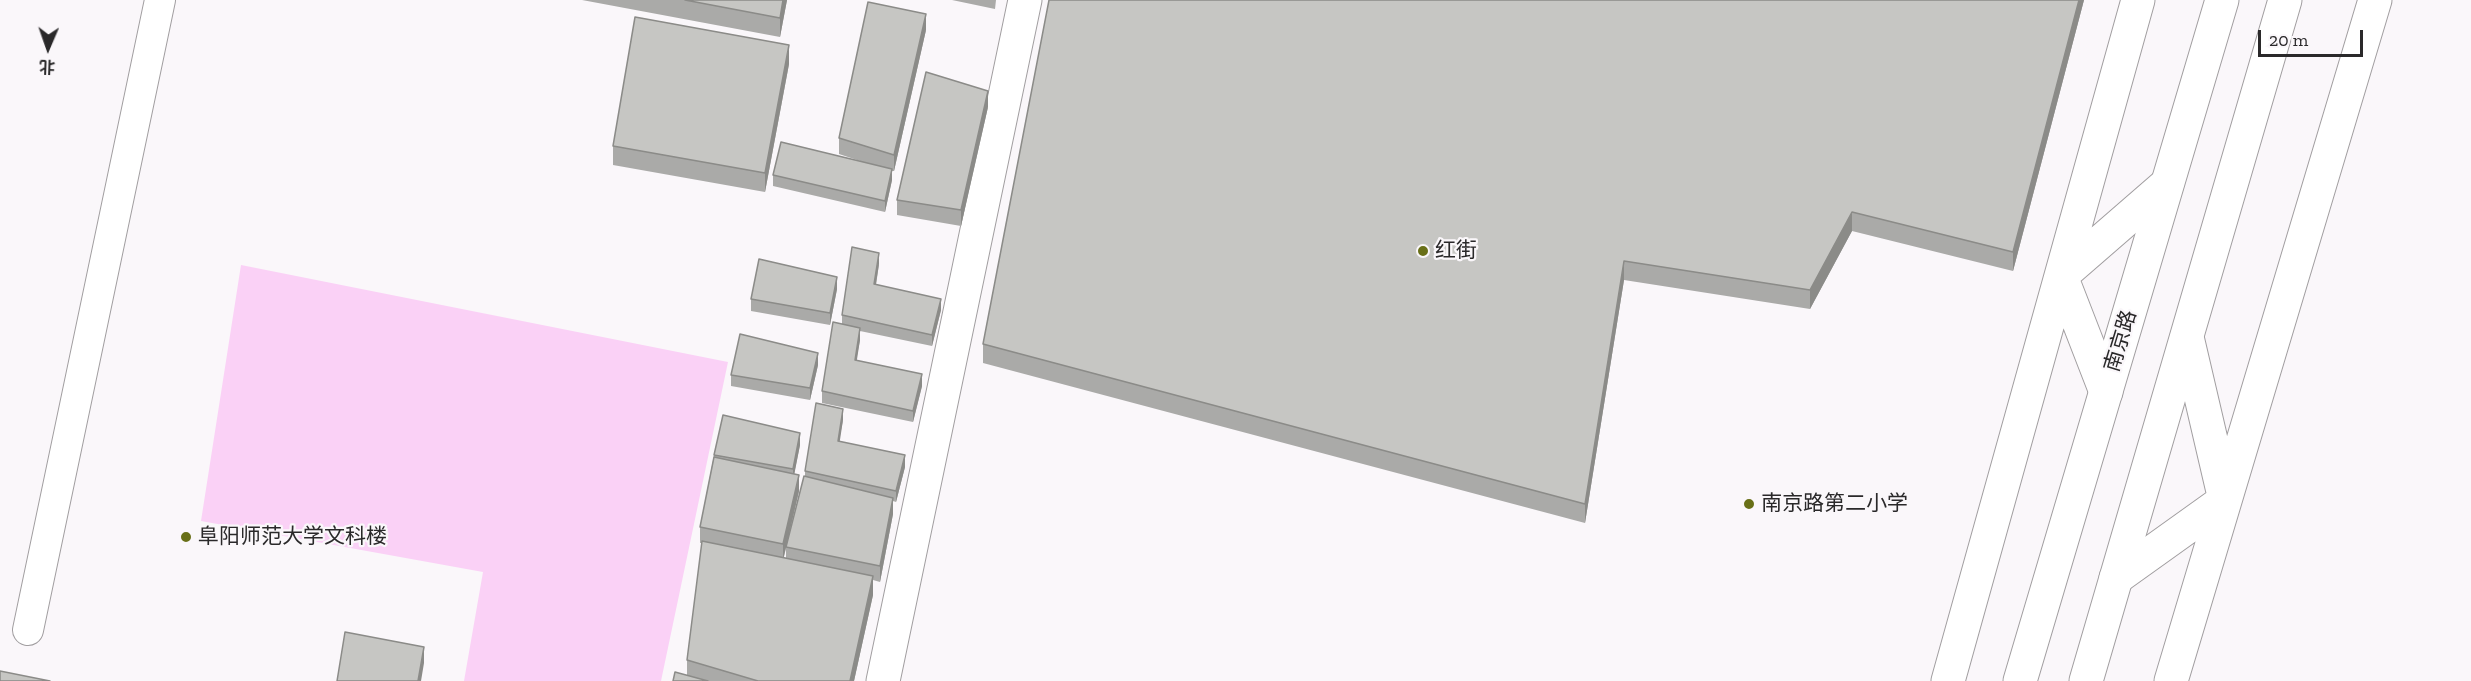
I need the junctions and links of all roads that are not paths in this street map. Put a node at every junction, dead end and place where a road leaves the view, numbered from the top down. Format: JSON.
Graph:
{"nodes":[{"id":1,"x":160,"y":0,"type":"edge"},
{"id":2,"x":1025,"y":0,"type":"edge"},
{"id":3,"x":2138,"y":0,"type":"edge"},
{"id":4,"x":2222,"y":0,"type":"edge"},
{"id":5,"x":2285,"y":0,"type":"edge"},
{"id":6,"x":2375,"y":0,"type":"edge"},
{"id":7,"x":2167,"y":184,"type":"junction"},
{"id":8,"x":2061,"y":276,"type":"junction"},
{"id":9,"x":2187,"y":337,"type":"junction"},
{"id":10,"x":2106,"y":392,"type":"junction"},
{"id":11,"x":2225,"y":500,"type":"junction"},
{"id":12,"x":2116,"y":578,"type":"junction"},
{"id":13,"x":28,"y":630,"type":"dead end"},
{"id":14,"x":883,"y":681,"type":"edge"},
{"id":15,"x":1948,"y":681,"type":"edge"},
{"id":16,"x":2020,"y":681,"type":"edge"},
{"id":17,"x":2086,"y":681,"type":"edge"},
{"id":18,"x":2171,"y":681,"type":"edge"}],
"edges":[{"from":1,"to":13,"type":"street"},
{"from":2,"to":14,"type":"street"},
{"from":3,"to":8,"type":"street"},
{"from":4,"to":7,"type":"street","name":"南京路"},
{"from":5,"to":9,"type":"street"},
{"from":6,"to":11,"type":"street"},
{"from":7,"to":8,"type":"street"},
{"from":7,"to":10,"type":"street","name":"南京路"},
{"from":8,"to":10,"type":"street"},
{"from":8,"to":15,"type":"street"},
{"from":9,"to":11,"type":"street"},
{"from":9,"to":12,"type":"street"},
{"from":10,"to":16,"type":"street","name":"南京路"},
{"from":11,"to":12,"type":"street"},
{"from":11,"to":18,"type":"street"},
{"from":12,"to":17,"type":"street"}]}
